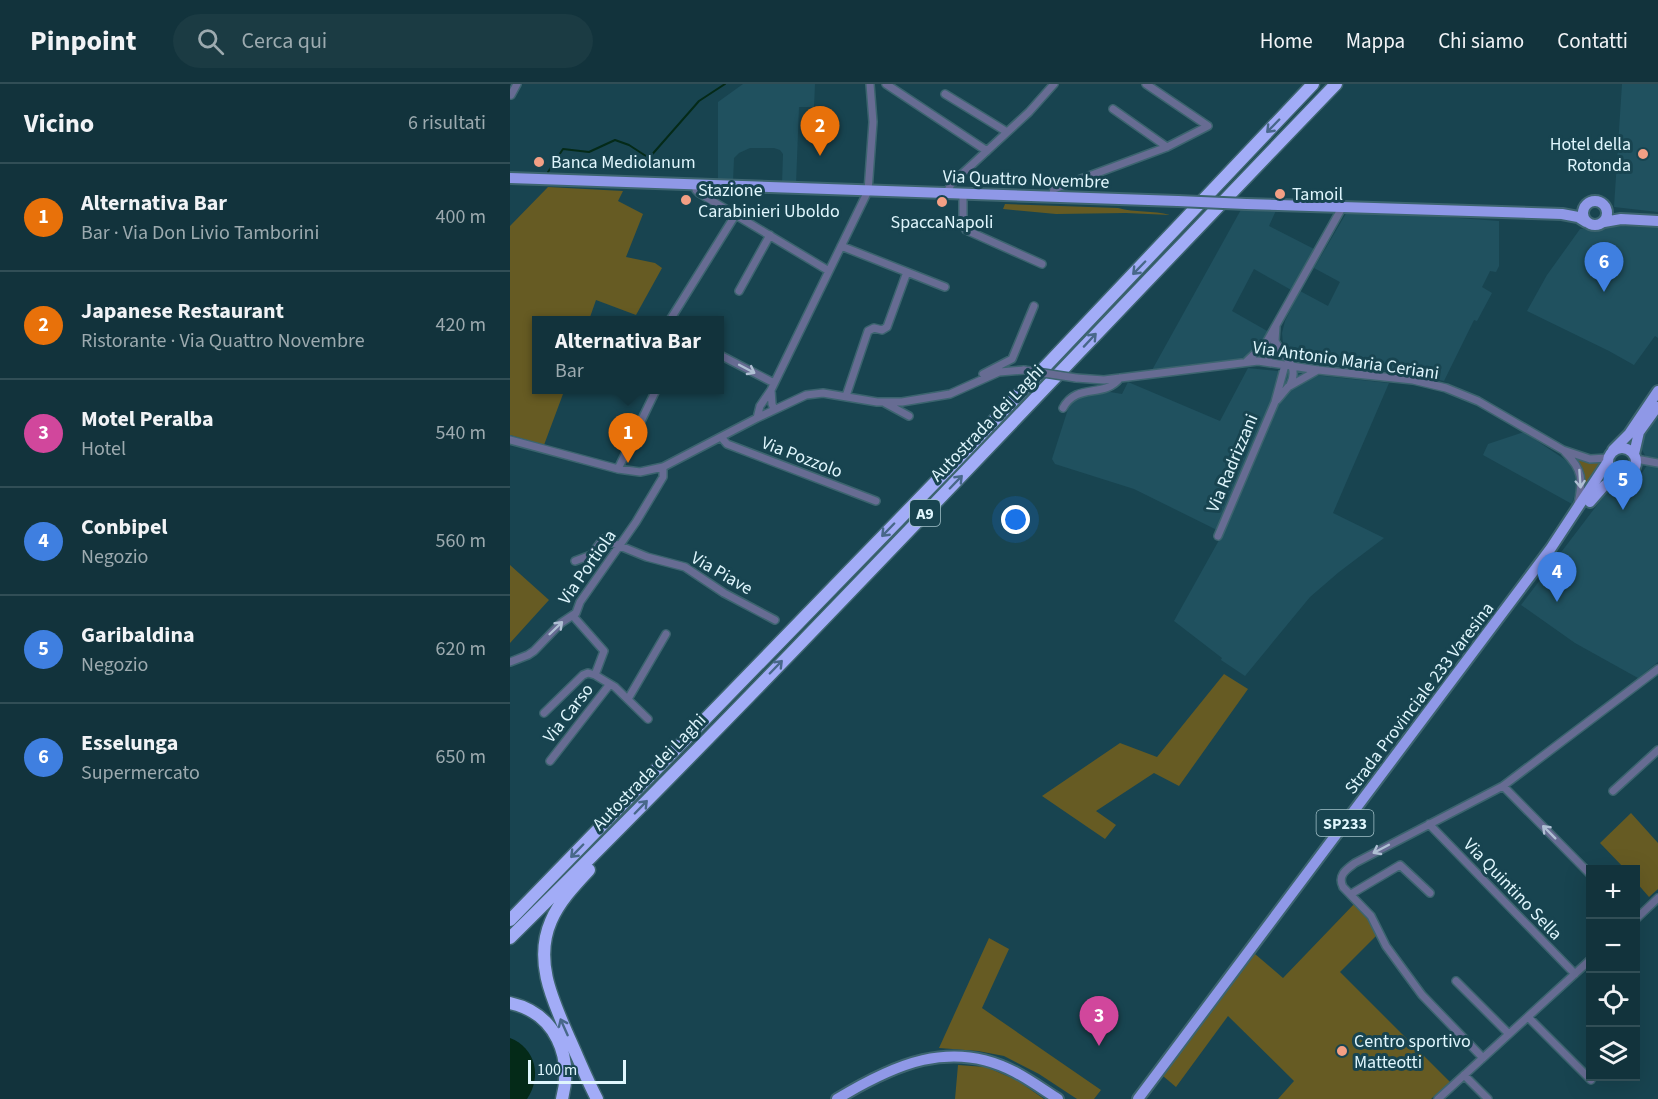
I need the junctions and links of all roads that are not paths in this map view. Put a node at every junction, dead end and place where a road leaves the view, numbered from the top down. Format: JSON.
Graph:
{"nodes":[{"id":1,"x":517,"y":84,"type":"edge"},
{"id":2,"x":870,"y":84,"type":"edge"},
{"id":3,"x":886,"y":84,"type":"edge"},
{"id":4,"x":1054,"y":84,"type":"edge"},
{"id":5,"x":1146,"y":84,"type":"edge"},
{"id":6,"x":1335,"y":84,"type":"edge"},
{"id":7,"x":1311,"y":86,"type":"edge"},
{"id":8,"x":945,"y":94,"type":"dead end"},
{"id":9,"x":511,"y":95,"type":"edge"},
{"id":10,"x":1113,"y":109,"type":"dead end"},
{"id":11,"x":1007,"y":132,"type":"junction"},
{"id":12,"x":1167,"y":147,"type":"junction"},
{"id":13,"x":987,"y":150,"type":"junction"},
{"id":14,"x":510,"y":178,"type":"edge"},
{"id":15,"x":696,"y":184,"type":"junction"},
{"id":16,"x":868,"y":192,"type":"junction"},
{"id":17,"x":947,"y":193,"type":"junction"},
{"id":18,"x":963,"y":194,"type":"junction"},
{"id":19,"x":1052,"y":197,"type":"junction"},
{"id":20,"x":1343,"y":206,"type":"junction"},
{"id":21,"x":1585,"y":207,"type":"junction"},
{"id":22,"x":1606,"y":207,"type":"junction"},
{"id":23,"x":735,"y":214,"type":"junction"},
{"id":24,"x":1562,"y":214,"type":"junction"},
{"id":25,"x":1658,"y":214,"type":"edge"},
{"id":26,"x":1658,"y":221,"type":"edge"},
{"id":27,"x":1586,"y":222,"type":"junction"},
{"id":28,"x":1604,"y":222,"type":"junction"},
{"id":29,"x":770,"y":235,"type":"junction"},
{"id":30,"x":841,"y":246,"type":"junction"},
{"id":31,"x":1042,"y":264,"type":"dead end"},
{"id":32,"x":829,"y":271,"type":"junction"},
{"id":33,"x":907,"y":272,"type":"junction"},
{"id":34,"x":945,"y":287,"type":"dead end"},
{"id":35,"x":739,"y":291,"type":"dead end"},
{"id":36,"x":1034,"y":306,"type":"dead end"},
{"id":37,"x":672,"y":316,"type":"edge"},
{"id":38,"x":1276,"y":326,"type":"junction"},
{"id":39,"x":1275,"y":341,"type":"junction"},
{"id":40,"x":1266,"y":343,"type":"junction"},
{"id":41,"x":724,"y":357,"type":"edge"},
{"id":42,"x":1247,"y":361,"type":"junction"},
{"id":43,"x":1268,"y":361,"type":"junction"},
{"id":44,"x":1289,"y":365,"type":"junction"},
{"id":45,"x":1318,"y":370,"type":"junction"},
{"id":46,"x":1120,"y":378,"type":"junction"},
{"id":47,"x":975,"y":383,"type":"junction"},
{"id":48,"x":772,"y":386,"type":"junction"},
{"id":49,"x":1288,"y":387,"type":"junction"},
{"id":50,"x":1658,"y":391,"type":"edge"},
{"id":51,"x":654,"y":394,"type":"edge"},
{"id":52,"x":846,"y":396,"type":"junction"},
{"id":53,"x":1275,"y":402,"type":"junction"},
{"id":54,"x":885,"y":403,"type":"junction"},
{"id":55,"x":1658,"y":404,"type":"edge"},
{"id":56,"x":1063,"y":408,"type":"dead end"},
{"id":57,"x":774,"y":409,"type":"junction"},
{"id":58,"x":909,"y":416,"type":"dead end"},
{"id":59,"x":757,"y":418,"type":"junction"},
{"id":60,"x":721,"y":437,"type":"junction"},
{"id":61,"x":510,"y":440,"type":"edge"},
{"id":62,"x":1563,"y":450,"type":"junction"},
{"id":63,"x":1610,"y":457,"type":"junction"},
{"id":64,"x":1635,"y":457,"type":"junction"},
{"id":65,"x":1658,"y":463,"type":"edge"},
{"id":66,"x":663,"y":467,"type":"junction"},
{"id":67,"x":618,"y":469,"type":"junction"},
{"id":68,"x":1620,"y":476,"type":"junction"},
{"id":69,"x":876,"y":501,"type":"dead end"},
{"id":70,"x":1576,"y":514,"type":"junction"},
{"id":71,"x":1218,"y":536,"type":"dead end"},
{"id":72,"x":619,"y":546,"type":"junction"},
{"id":73,"x":1551,"y":548,"type":"junction"},
{"id":74,"x":575,"y":561,"type":"dead end"},
{"id":75,"x":573,"y":615,"type":"junction"},
{"id":76,"x":775,"y":620,"type":"dead end"},
{"id":77,"x":666,"y":634,"type":"dead end"},
{"id":78,"x":510,"y":662,"type":"edge"},
{"id":79,"x":1658,"y":669,"type":"edge"},
{"id":80,"x":595,"y":675,"type":"junction"},
{"id":81,"x":610,"y":684,"type":"junction"},
{"id":82,"x":628,"y":699,"type":"junction"},
{"id":83,"x":544,"y":712,"type":"dead end"},
{"id":84,"x":648,"y":719,"type":"dead end"},
{"id":85,"x":1658,"y":750,"type":"edge"},
{"id":86,"x":550,"y":761,"type":"dead end"},
{"id":87,"x":1503,"y":786,"type":"junction"},
{"id":88,"x":1613,"y":791,"type":"dead end"},
{"id":89,"x":1429,"y":824,"type":"junction"},
{"id":90,"x":619,"y":830,"type":"junction"},
{"id":91,"x":1586,"y":870,"type":"edge"},
{"id":92,"x":1430,"y":893,"type":"dead end"},
{"id":93,"x":1351,"y":894,"type":"junction"},
{"id":94,"x":1658,"y":898,"type":"edge"},
{"id":95,"x":1640,"y":914,"type":"edge"},
{"id":96,"x":510,"y":920,"type":"edge"},
{"id":97,"x":510,"y":938,"type":"edge"},
{"id":98,"x":1586,"y":964,"type":"edge"},
{"id":99,"x":1575,"y":974,"type":"junction"},
{"id":100,"x":1456,"y":981,"type":"dead end"},
{"id":101,"x":510,"y":1003,"type":"edge"},
{"id":102,"x":1528,"y":1017,"type":"junction"},
{"id":103,"x":1509,"y":1034,"type":"junction"},
{"id":104,"x":1482,"y":1058,"type":"junction"},
{"id":105,"x":1586,"y":1075,"type":"edge"},
{"id":106,"x":1464,"y":1076,"type":"junction"},
{"id":107,"x":1049,"y":1095,"type":"edge"},
{"id":108,"x":1138,"y":1098,"type":"edge"},
{"id":109,"x":562,"y":1099,"type":"edge"},
{"id":110,"x":597,"y":1099,"type":"edge"},
{"id":111,"x":837,"y":1099,"type":"edge"},
{"id":112,"x":1058,"y":1099,"type":"edge"},
{"id":113,"x":1438,"y":1099,"type":"edge"},
{"id":114,"x":1488,"y":1099,"type":"edge"}],
"edges":[{"from":1,"to":9,"type":"street"},
{"from":2,"to":16,"type":"street"},
{"from":3,"to":13,"type":"street"},
{"from":4,"to":11,"type":"street"},
{"from":5,"to":12,"type":"street"},
{"from":90,"to":6,"type":"highway","name":"Autostrada dei Laghi","number":"A9","one_way":true},
{"from":7,"to":96,"type":"highway","name":"Autostrada dei Laghi","number":"A9","one_way":true},
{"from":8,"to":11,"type":"street"},
{"from":10,"to":12,"type":"street"},
{"from":11,"to":13,"type":"street"},
{"from":12,"to":19,"type":"street"},
{"from":13,"to":17,"type":"street"},
{"from":14,"to":15,"type":"main road","name":"Via Quattro Novembre"},
{"from":15,"to":16,"type":"main road","name":"Via Quattro Novembre"},
{"from":15,"to":23,"type":"street"},
{"from":16,"to":17,"type":"main road","name":"Via Quattro Novembre"},
{"from":16,"to":30,"type":"street"},
{"from":17,"to":18,"type":"main road","name":"Via Quattro Novembre"},
{"from":18,"to":19,"type":"main road","name":"Via Quattro Novembre"},
{"from":18,"to":31,"type":"street"},
{"from":19,"to":20,"type":"main road","name":"Via Quattro Novembre","bridge":true},
{"from":20,"to":24,"type":"main road","name":"Via Quattro Novembre"},
{"from":20,"to":38,"type":"street"},
{"from":21,"to":22,"type":"main road"},
{"from":21,"to":24,"type":"main road"},
{"from":21,"to":27,"type":"main road"},
{"from":22,"to":25,"type":"main road"},
{"from":22,"to":28,"type":"main road"},
{"from":23,"to":29,"type":"street"},
{"from":23,"to":37,"type":"street"},
{"from":24,"to":27,"type":"main road"},
{"from":26,"to":28,"type":"main road"},
{"from":27,"to":28,"type":"main road"},
{"from":29,"to":32,"type":"street"},
{"from":29,"to":35,"type":"street"},
{"from":30,"to":32,"type":"street"},
{"from":30,"to":33,"type":"street"},
{"from":32,"to":48,"type":"street"},
{"from":33,"to":34,"type":"street"},
{"from":33,"to":52,"type":"street"},
{"from":36,"to":47,"type":"street","name":"Via Antonio Maria Ceriani"},
{"from":38,"to":39,"type":"street"},
{"from":38,"to":40,"type":"street"},
{"from":39,"to":43,"type":"street"},
{"from":39,"to":44,"type":"street"},
{"from":40,"to":42,"type":"street"},
{"from":40,"to":43,"type":"street"},
{"from":41,"to":48,"type":"street","one_way":true},
{"from":42,"to":43,"type":"street","name":"Via Antonio Maria Ceriani"},
{"from":42,"to":46,"type":"street","name":"Via Antonio Maria Ceriani"},
{"from":43,"to":44,"type":"street","name":"Via Antonio Maria Ceriani"},
{"from":44,"to":45,"type":"street","name":"Via Antonio Maria Ceriani"},
{"from":44,"to":49,"type":"street","name":"Via Radrizzani"},
{"from":44,"to":53,"type":"street","name":"Via Radrizzani"},
{"from":45,"to":49,"type":"street","name":"Via Radrizzani"},
{"from":45,"to":62,"type":"street","name":"Via Antonio Maria Ceriani"},
{"from":46,"to":47,"type":"street","name":"Via Antonio Maria Ceriani","bridge":true},
{"from":46,"to":56,"type":"street","name":"Via Antonio Maria Ceriani"},
{"from":47,"to":54,"type":"street","name":"Via Antonio Maria Ceriani"},
{"from":48,"to":57,"type":"street"},
{"from":48,"to":59,"type":"street"},
{"from":49,"to":53,"type":"street","name":"Via Radrizzani"},
{"from":50,"to":63,"type":"main road","number":"SP233"},
{"from":51,"to":67,"type":"street"},
{"from":52,"to":54,"type":"street","name":"Via Antonio Maria Ceriani"},
{"from":52,"to":57,"type":"street","name":"Via Antonio Maria Ceriani"},
{"from":53,"to":71,"type":"street","name":"Via Radrizzani"},
{"from":54,"to":58,"type":"street"},
{"from":55,"to":64,"type":"main road","number":"SP233"},
{"from":57,"to":59,"type":"street","name":"Via Antonio Maria Ceriani"},
{"from":59,"to":60,"type":"street","name":"Via Antonio Maria Ceriani"},
{"from":60,"to":66,"type":"street","name":"Via Antonio Maria Ceriani"},
{"from":60,"to":69,"type":"street","name":"Via Pozzolo"},
{"from":61,"to":67,"type":"street","name":"Via Antonio Maria Ceriani"},
{"from":62,"to":63,"type":"street"},
{"from":62,"to":70,"type":"street","one_way":true},
{"from":63,"to":64,"type":"main road"},
{"from":63,"to":68,"type":"main road"},
{"from":63,"to":70,"type":"main road","name":"Strada Provinciale 233 Varesina","number":"SP233"},
{"from":64,"to":65,"type":"street"},
{"from":64,"to":68,"type":"main road","number":"SP233"},
{"from":66,"to":67,"type":"street","name":"Via Antonio Maria Ceriani"},
{"from":66,"to":72,"type":"street","name":"Via Portiola"},
{"from":68,"to":73,"type":"main road","name":"Strada Provinciale 233 Varesina","number":"SP233"},
{"from":70,"to":73,"type":"main road","name":"Strada Provinciale 233 Varesina","number":"SP233"},
{"from":72,"to":74,"type":"street"},
{"from":72,"to":75,"type":"street","name":"Via Portiola"},
{"from":72,"to":76,"type":"street","name":"Via Piave"},
{"from":73,"to":108,"type":"main road","name":"Strada Provinciale 233 Varesina","number":"SP233"},
{"from":78,"to":75,"type":"street","name":"Via Portiola","one_way":true},
{"from":75,"to":80,"type":"street","name":"Via Carso"},
{"from":77,"to":82,"type":"street"},
{"from":79,"to":87,"type":"street"},
{"from":80,"to":81,"type":"street","name":"Via Carso"},
{"from":80,"to":83,"type":"street","name":"Via Carso"},
{"from":81,"to":82,"type":"street","name":"Via Carso"},
{"from":81,"to":86,"type":"street","name":"Via Carso"},
{"from":82,"to":84,"type":"street","name":"Via Carso"},
{"from":85,"to":88,"type":"street"},
{"from":87,"to":89,"type":"street"},
{"from":91,"to":87,"type":"street","one_way":true},
{"from":89,"to":93,"type":"street","one_way":true},
{"from":89,"to":99,"type":"street","name":"Via Quintino Sella"},
{"from":90,"to":97,"type":"highway","name":"Autostrada dei Laghi","number":"A9"},
{"from":110,"to":90,"type":"highway","one_way":true},
{"from":92,"to":93,"type":"street"},
{"from":93,"to":104,"type":"street"},
{"from":94,"to":95,"type":"street"},
{"from":98,"to":99,"type":"street"},
{"from":99,"to":102,"type":"street"},
{"from":100,"to":103,"type":"street"},
{"from":101,"to":109,"type":"highway"},
{"from":102,"to":103,"type":"street"},
{"from":102,"to":105,"type":"street"},
{"from":103,"to":104,"type":"street"},
{"from":104,"to":106,"type":"street"},
{"from":106,"to":113,"type":"street"},
{"from":106,"to":114,"type":"street"},
{"from":107,"to":111,"type":"main road"},
{"from":107,"to":112,"type":"main road"}]}
